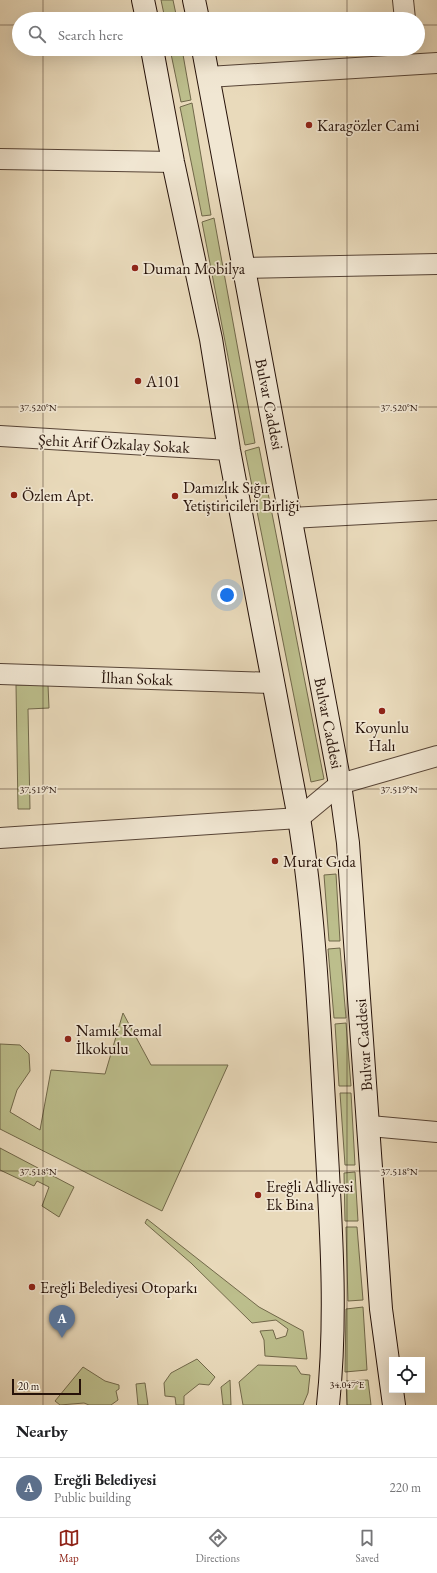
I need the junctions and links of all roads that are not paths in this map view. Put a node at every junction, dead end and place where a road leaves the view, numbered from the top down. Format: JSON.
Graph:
{"nodes":[{"id":1,"x":143,"y":0,"type":"edge"},
{"id":2,"x":194,"y":0,"type":"edge"},
{"id":3,"x":403,"y":0,"type":"edge"},
{"id":4,"x":146,"y":12,"type":"edge"},
{"id":5,"x":197,"y":12,"type":"edge"},
{"id":6,"x":404,"y":12,"type":"edge"},
{"id":7,"x":153,"y":56,"type":"edge"},
{"id":8,"x":204,"y":56,"type":"edge"},
{"id":9,"x":410,"y":57,"type":"edge"},
{"id":10,"x":437,"y":63,"type":"edge"},
{"id":11,"x":208,"y":77,"type":"junction"},
{"id":12,"x":0,"y":159,"type":"edge"},
{"id":13,"x":173,"y":162,"type":"junction"},
{"id":14,"x":437,"y":264,"type":"edge"},
{"id":15,"x":244,"y":268,"type":"junction"},
{"id":16,"x":0,"y":436,"type":"edge"},
{"id":17,"x":229,"y":450,"type":"junction"},
{"id":18,"x":437,"y":510,"type":"edge"},
{"id":19,"x":291,"y":518,"type":"junction"},
{"id":20,"x":0,"y":674,"type":"edge"},
{"id":21,"x":273,"y":683,"type":"junction"},
{"id":22,"x":437,"y":756,"type":"edge"},
{"id":23,"x":340,"y":784,"type":"junction"},
{"id":24,"x":299,"y":818,"type":"junction"},
{"id":25,"x":0,"y":838,"type":"edge"},
{"id":26,"x":370,"y":1126,"type":"junction"},
{"id":27,"x":437,"y":1132,"type":"edge"},
{"id":28,"x":328,"y":1405,"type":"edge"},
{"id":29,"x":394,"y":1405,"type":"edge"}],
"edges":[{"from":1,"to":4,"type":"main road"},
{"from":2,"to":5,"type":"main road"},
{"from":3,"to":6,"type":"street"},
{"from":7,"to":13,"type":"main road"},
{"from":8,"to":11,"type":"main road","name":"Bulvar Caddesi"},
{"from":9,"to":10,"type":"street"},
{"from":9,"to":11,"type":"street"},
{"from":11,"to":15,"type":"main road","name":"Bulvar Caddesi"},
{"from":12,"to":13,"type":"street"},
{"from":13,"to":17,"type":"main road"},
{"from":14,"to":15,"type":"street"},
{"from":15,"to":19,"type":"main road","name":"Bulvar Caddesi"},
{"from":16,"to":17,"type":"street","name":"Şehit Arif Özkalay Sokak"},
{"from":17,"to":21,"type":"main road"},
{"from":18,"to":19,"type":"street"},
{"from":19,"to":23,"type":"main road","name":"Bulvar Caddesi"},
{"from":20,"to":21,"type":"street","name":"İlhan Sokak"},
{"from":21,"to":24,"type":"main road"},
{"from":22,"to":23,"type":"street"},
{"from":23,"to":24,"type":"street"},
{"from":23,"to":26,"type":"main road","name":"Bulvar Caddesi"},
{"from":24,"to":25,"type":"street"},
{"from":24,"to":28,"type":"main road"},
{"from":26,"to":27,"type":"street"},
{"from":26,"to":29,"type":"main road","name":"Bulvar Caddesi"}]}
